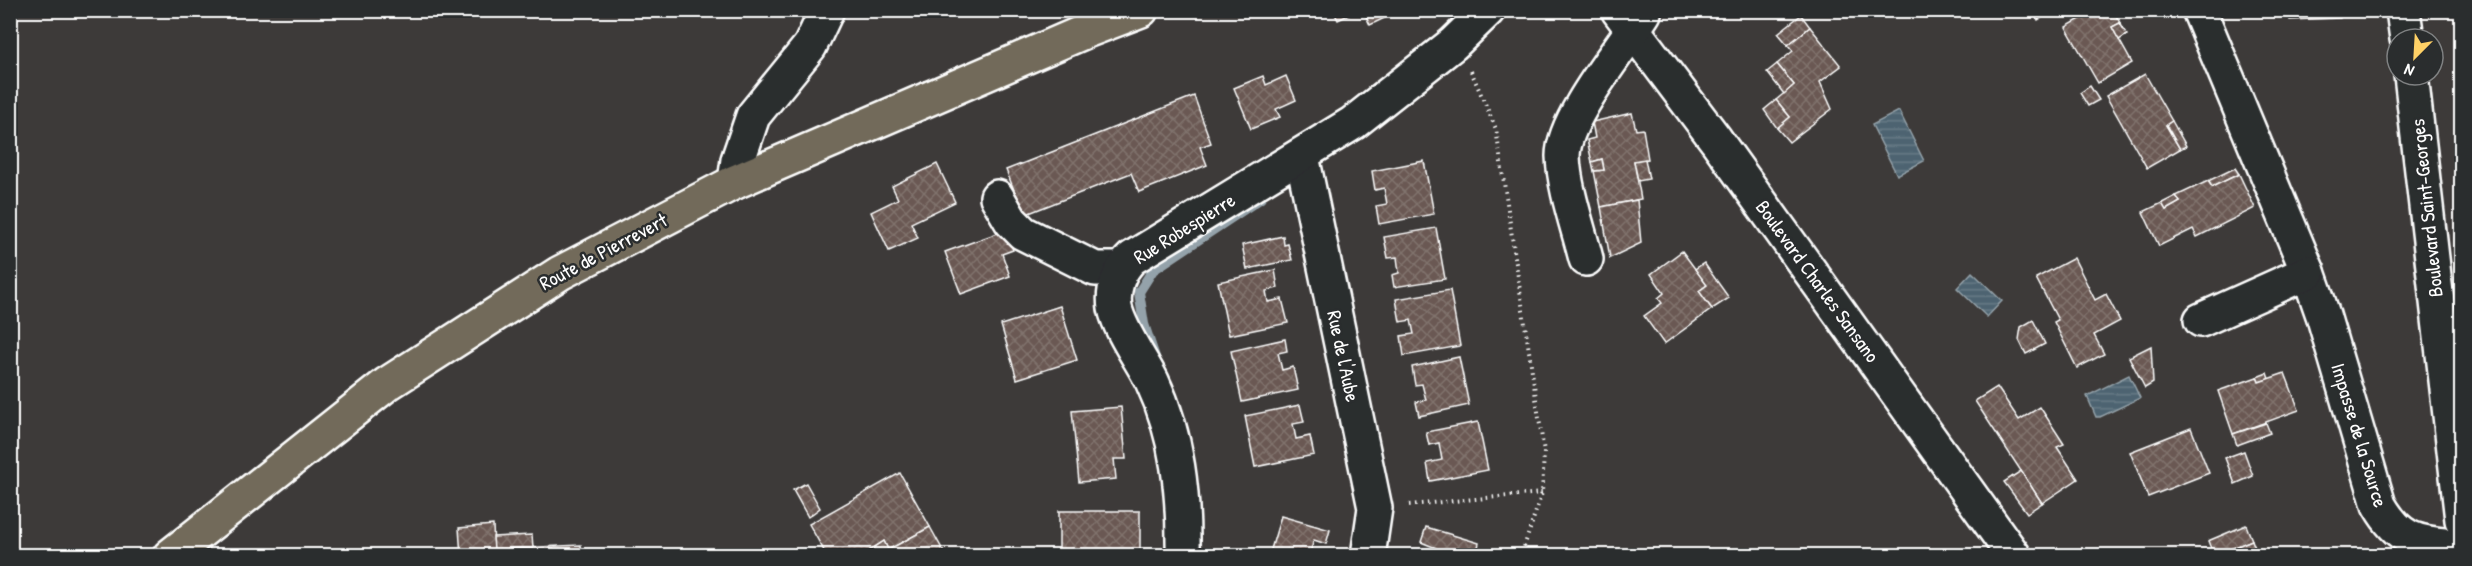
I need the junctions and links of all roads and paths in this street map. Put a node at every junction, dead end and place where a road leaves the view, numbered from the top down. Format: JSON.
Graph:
{"nodes":[{"id":1,"x":827,"y":10,"type":"edge"},
{"id":2,"x":1121,"y":10,"type":"edge"},
{"id":3,"x":1141,"y":10,"type":"edge"},
{"id":4,"x":1488,"y":10,"type":"edge"},
{"id":5,"x":2199,"y":10,"type":"edge"},
{"id":6,"x":2403,"y":10,"type":"edge"},
{"id":7,"x":1632,"y":17,"type":"edge"},
{"id":8,"x":2405,"y":27,"type":"edge"},
{"id":9,"x":1086,"y":31,"type":"junction"},
{"id":10,"x":1453,"y":44,"type":"junction"},
{"id":11,"x":2412,"y":87,"type":"edge"},
{"id":12,"x":1302,"y":156,"type":"junction"},
{"id":13,"x":735,"y":182,"type":"junction"},
{"id":14,"x":997,"y":197,"type":"dead end"},
{"id":15,"x":1586,"y":259,"type":"dead end"},
{"id":16,"x":1122,"y":269,"type":"junction"},
{"id":17,"x":2308,"y":272,"type":"junction"},
{"id":18,"x":2201,"y":320,"type":"dead end"},
{"id":19,"x":1542,"y":493,"type":"junction"},
{"id":20,"x":1375,"y":508,"type":"junction"},
{"id":21,"x":2462,"y":520,"type":"edge"},
{"id":22,"x":2462,"y":547,"type":"edge"},
{"id":23,"x":170,"y":555,"type":"edge"},
{"id":24,"x":1183,"y":555,"type":"edge"},
{"id":25,"x":1368,"y":555,"type":"edge"},
{"id":26,"x":1521,"y":555,"type":"edge"},
{"id":27,"x":2014,"y":555,"type":"edge"}],
"edges":[{"from":1,"to":13,"type":"street"},
{"from":2,"to":9,"type":"main road","name":"Route de Pierrevert"},
{"from":3,"to":9,"type":"main road","name":"Route de Pierrevert"},
{"from":4,"to":10,"type":"street","name":"Rue Robespierre"},
{"from":5,"to":17,"type":"street","name":"Impasse de la Source"},
{"from":6,"to":8,"type":"street"},
{"from":7,"to":15,"type":"street"},
{"from":7,"to":27,"type":"street","name":"Boulevard Charles Sansano"},
{"from":9,"to":13,"type":"main road","name":"Route de Pierrevert"},
{"from":10,"to":12,"type":"street","name":"Rue Robespierre"},
{"from":10,"to":19,"type":"path"},
{"from":11,"to":21,"type":"street","name":"Boulevard Saint-Georges"},
{"from":12,"to":16,"type":"street","name":"Rue Robespierre"},
{"from":12,"to":20,"type":"street","name":"Rue de l'Aube"},
{"from":13,"to":23,"type":"main road","name":"Route de Pierrevert"},
{"from":14,"to":16,"type":"street"},
{"from":16,"to":24,"type":"street","name":"Rue Robespierre"},
{"from":17,"to":18,"type":"street"},
{"from":17,"to":22,"type":"street","name":"Impasse de la Source"},
{"from":19,"to":20,"type":"path"},
{"from":19,"to":26,"type":"path"},
{"from":20,"to":25,"type":"street","name":"Rue de l'Aube"}]}
